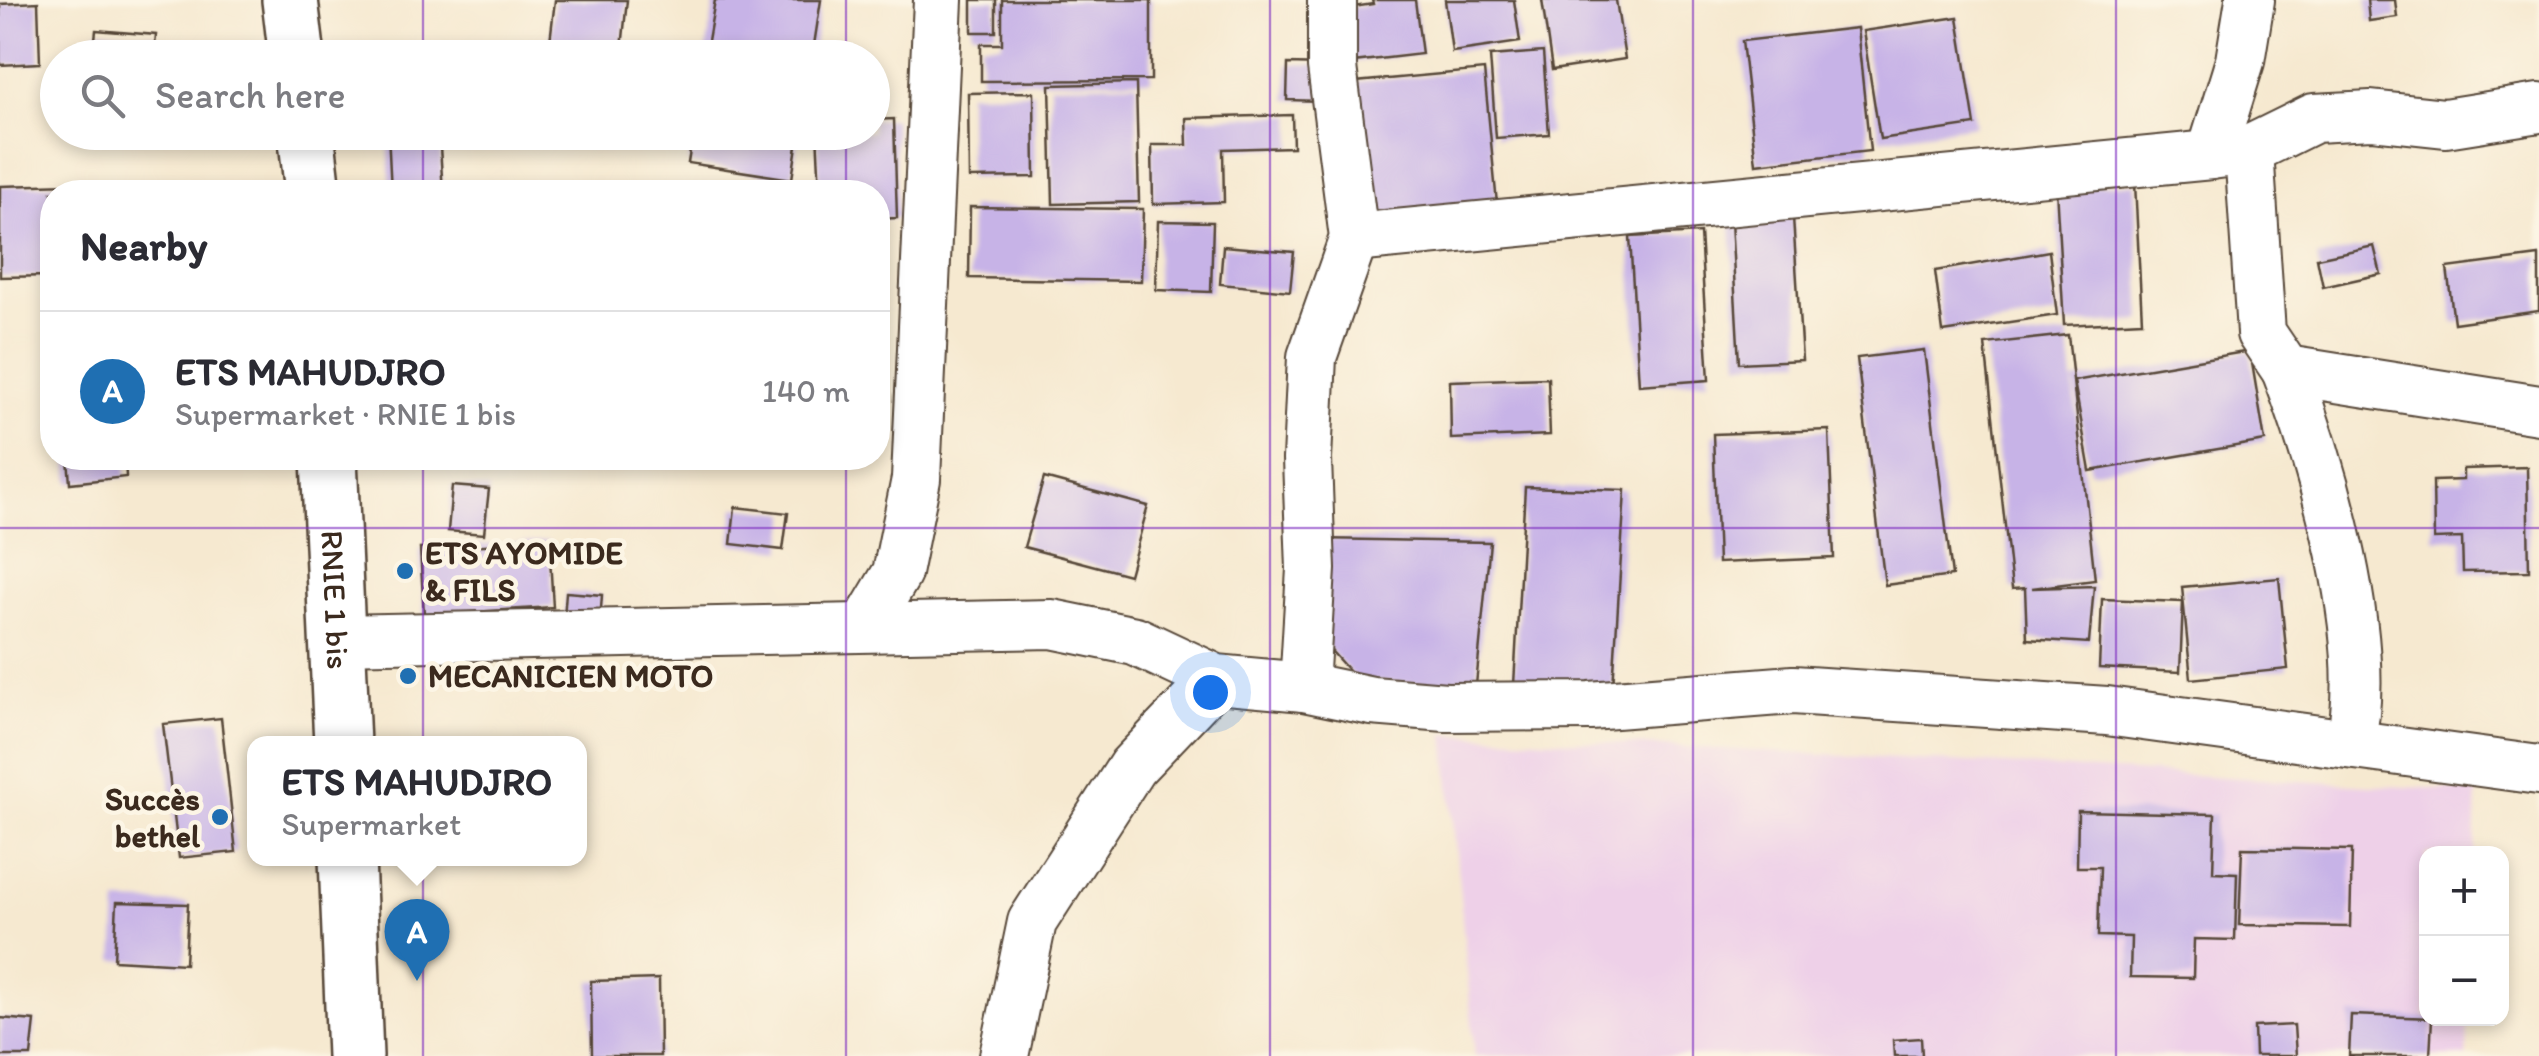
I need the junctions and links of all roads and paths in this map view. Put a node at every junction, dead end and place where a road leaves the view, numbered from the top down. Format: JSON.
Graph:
{"nodes":[{"id":1,"x":290,"y":0,"type":"edge"},
{"id":2,"x":938,"y":0,"type":"edge"},
{"id":3,"x":1332,"y":0,"type":"edge"},
{"id":4,"x":2250,"y":0,"type":"edge"},
{"id":5,"x":296,"y":40,"type":"edge"},
{"id":6,"x":2539,"y":108,"type":"edge"},
{"id":7,"x":308,"y":150,"type":"edge"},
{"id":8,"x":2230,"y":153,"type":"junction"},
{"id":9,"x":312,"y":180,"type":"edge"},
{"id":10,"x":1354,"y":238,"type":"junction"},
{"id":11,"x":2286,"y":370,"type":"junction"},
{"id":12,"x":2539,"y":410,"type":"edge"},
{"id":13,"x":331,"y":470,"type":"edge"},
{"id":14,"x":866,"y":625,"type":"junction"},
{"id":15,"x":338,"y":639,"type":"junction"},
{"id":16,"x":1216,"y":679,"type":"junction"},
{"id":17,"x":1304,"y":687,"type":"junction"},
{"id":18,"x":342,"y":736,"type":"edge"},
{"id":19,"x":2350,"y":742,"type":"junction"},
{"id":20,"x":2539,"y":770,"type":"edge"},
{"id":21,"x":347,"y":866,"type":"edge"},
{"id":22,"x":355,"y":1056,"type":"edge"},
{"id":23,"x":1004,"y":1056,"type":"edge"}],
"edges":[{"from":1,"to":5,"type":"main road"},
{"from":2,"to":14,"type":"street"},
{"from":3,"to":10,"type":"street"},
{"from":4,"to":8,"type":"street"},
{"from":6,"to":8,"type":"street"},
{"from":7,"to":9,"type":"main road"},
{"from":8,"to":10,"type":"street"},
{"from":8,"to":11,"type":"street"},
{"from":10,"to":17,"type":"street"},
{"from":11,"to":12,"type":"street"},
{"from":11,"to":19,"type":"street"},
{"from":13,"to":15,"type":"main road","name":"RNIE 1 bis"},
{"from":14,"to":15,"type":"street"},
{"from":14,"to":16,"type":"street"},
{"from":15,"to":18,"type":"main road","name":"RNIE 1 bis"},
{"from":16,"to":17,"type":"street"},
{"from":16,"to":23,"type":"street"},
{"from":17,"to":19,"type":"street"},
{"from":19,"to":20,"type":"street"},
{"from":21,"to":22,"type":"main road"}]}
